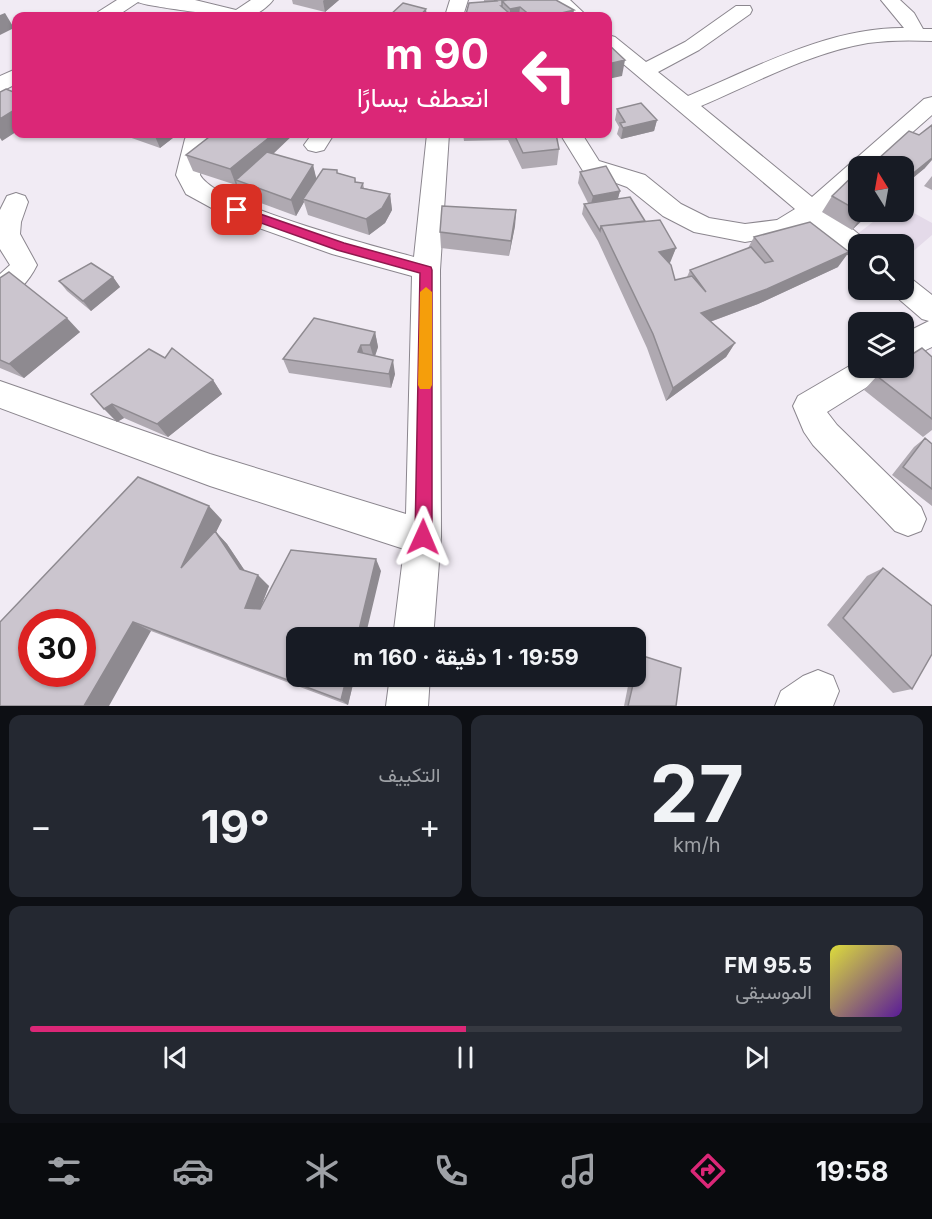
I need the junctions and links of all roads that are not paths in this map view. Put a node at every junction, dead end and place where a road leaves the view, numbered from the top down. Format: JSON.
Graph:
{"nodes":[{"id":1,"x":130,"y":0,"type":"edge"},
{"id":2,"x":146,"y":0,"type":"edge"},
{"id":3,"x":264,"y":0,"type":"edge"},
{"id":4,"x":890,"y":0,"type":"edge"},
{"id":5,"x":562,"y":1,"type":"edge"},
{"id":6,"x":743,"y":10,"type":"dead end"},
{"id":7,"x":111,"y":12,"type":"edge"},
{"id":8,"x":223,"y":12,"type":"edge"},
{"id":9,"x":246,"y":12,"type":"edge"},
{"id":10,"x":574,"y":12,"type":"edge"},
{"id":11,"x":924,"y":34,"type":"edge"},
{"id":12,"x":612,"y":44,"type":"edge"},
{"id":13,"x":643,"y":71,"type":"junction"},
{"id":14,"x":932,"y":104,"type":"edge"},
{"id":15,"x":685,"y":105,"type":"junction"},
{"id":16,"x":438,"y":138,"type":"edge"},
{"id":17,"x":574,"y":138,"type":"edge"},
{"id":18,"x":196,"y":139,"type":"dead end"},
{"id":19,"x":872,"y":156,"type":"edge"},
{"id":20,"x":848,"y":177,"type":"edge"},
{"id":21,"x":16,"y":202,"type":"dead end"},
{"id":22,"x":813,"y":210,"type":"junction"},
{"id":23,"x":848,"y":240,"type":"edge"},
{"id":24,"x":426,"y":270,"type":"junction"},
{"id":25,"x":0,"y":290,"type":"edge"},
{"id":26,"x":914,"y":295,"type":"edge"},
{"id":27,"x":932,"y":311,"type":"edge"},
{"id":28,"x":932,"y":332,"type":"edge"},
{"id":29,"x":914,"y":343,"type":"edge"},
{"id":30,"x":855,"y":378,"type":"edge"},
{"id":31,"x":0,"y":394,"type":"edge"},
{"id":32,"x":908,"y":519,"type":"dead end"},
{"id":33,"x":423,"y":537,"type":"junction"},
{"id":34,"x":414,"y":627,"type":"edge"},
{"id":35,"x":409,"y":687,"type":"edge"},
{"id":36,"x":407,"y":706,"type":"edge"}],
"edges":[{"from":1,"to":7,"type":"street"},
{"from":2,"to":8,"type":"street"},
{"from":3,"to":9,"type":"street"},
{"from":4,"to":11,"type":"street"},
{"from":5,"to":10,"type":"street"},
{"from":6,"to":13,"type":"street"},
{"from":11,"to":15,"type":"street"},
{"from":12,"to":13,"type":"street"},
{"from":13,"to":15,"type":"street"},
{"from":14,"to":19,"type":"street"},
{"from":15,"to":22,"type":"street"},
{"from":16,"to":24,"type":"street"},
{"from":17,"to":22,"type":"street"},
{"from":18,"to":24,"type":"street"},
{"from":20,"to":22,"type":"street"},
{"from":21,"to":25,"type":"street"},
{"from":22,"to":23,"type":"street"},
{"from":24,"to":33,"type":"street"},
{"from":26,"to":27,"type":"street"},
{"from":28,"to":29,"type":"street"},
{"from":30,"to":32,"type":"street"},
{"from":31,"to":33,"type":"street"},
{"from":33,"to":34,"type":"street"},
{"from":35,"to":36,"type":"street"}]}
